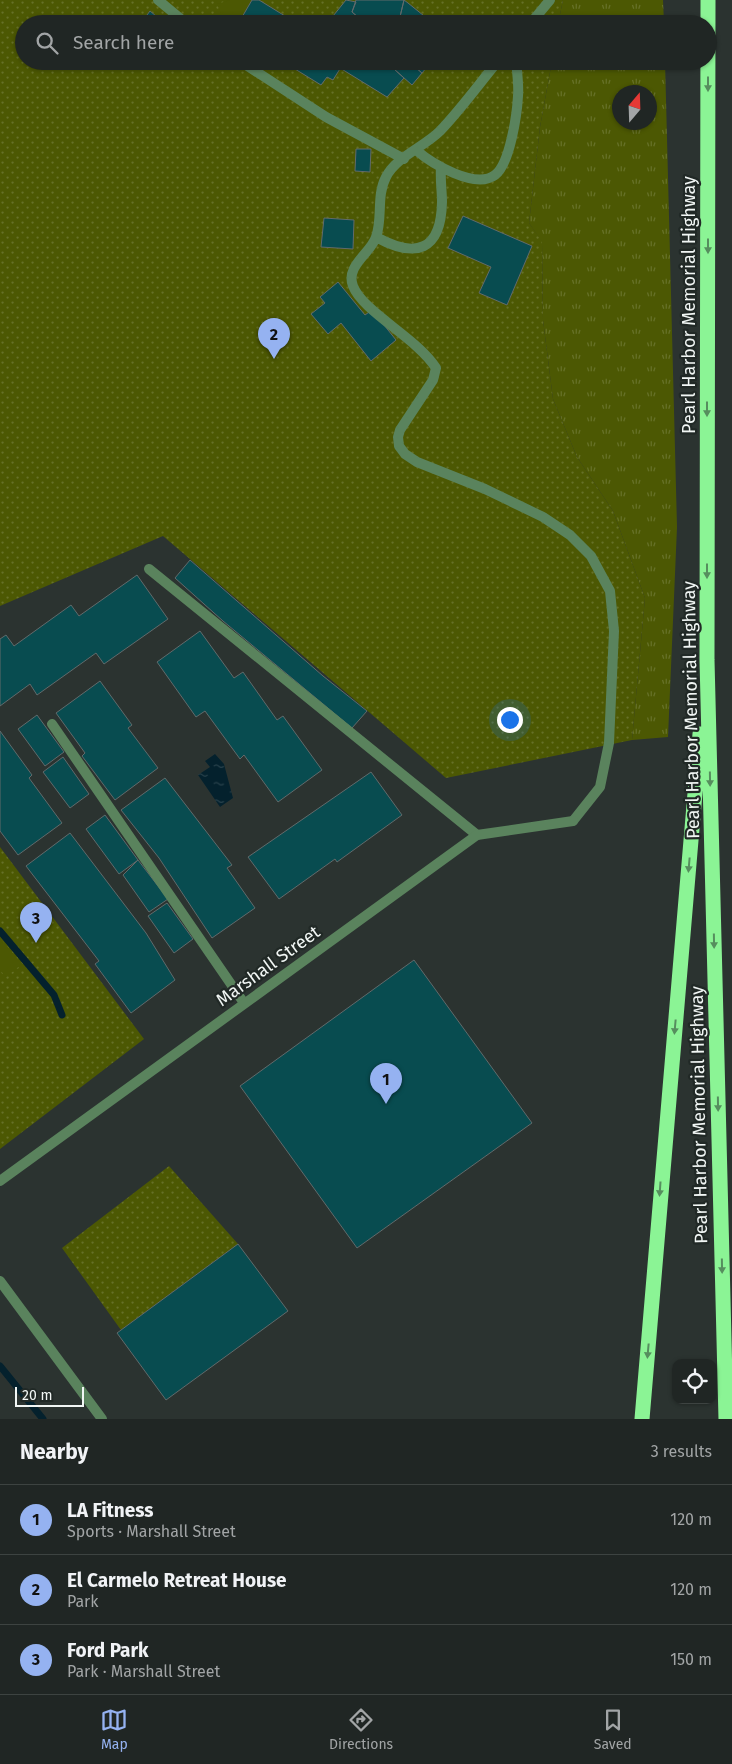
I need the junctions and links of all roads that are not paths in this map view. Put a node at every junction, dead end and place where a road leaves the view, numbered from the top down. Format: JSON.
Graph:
{"nodes":[{"id":1,"x":158,"y":0,"type":"edge"},
{"id":2,"x":550,"y":0,"type":"edge"},
{"id":3,"x":708,"y":0,"type":"edge"},
{"id":4,"x":176,"y":15,"type":"edge"},
{"id":5,"x":538,"y":15,"type":"edge"},
{"id":6,"x":708,"y":15,"type":"edge"},
{"id":7,"x":254,"y":70,"type":"edge"},
{"id":8,"x":491,"y":70,"type":"edge"},
{"id":9,"x":517,"y":70,"type":"edge"},
{"id":10,"x":708,"y":70,"type":"edge"},
{"id":11,"x":416,"y":150,"type":"junction"},
{"id":12,"x":404,"y":159,"type":"junction"},
{"id":13,"x":441,"y":167,"type":"junction"},
{"id":14,"x":376,"y":237,"type":"junction"},
{"id":15,"x":149,"y":569,"type":"dead end"},
{"id":16,"x":707,"y":660,"type":"junction"},
{"id":17,"x":52,"y":724,"type":"dead end"},
{"id":18,"x":477,"y":835,"type":"junction"},
{"id":19,"x":244,"y":1002,"type":"junction"},
{"id":20,"x":0,"y":1181,"type":"edge"},
{"id":21,"x":0,"y":1281,"type":"edge"},
{"id":22,"x":102,"y":1419,"type":"edge"},
{"id":23,"x":642,"y":1419,"type":"edge"},
{"id":24,"x":726,"y":1419,"type":"edge"}],
"edges":[{"from":1,"to":4,"type":"street"},
{"from":2,"to":5,"type":"street"},
{"from":3,"to":6,"type":"highway","name":"Pearl Harbor Memorial Highway","one_way":true},
{"from":7,"to":12,"type":"street"},
{"from":8,"to":11,"type":"street"},
{"from":9,"to":13,"type":"street"},
{"from":10,"to":16,"type":"highway","name":"Pearl Harbor Memorial Highway","one_way":true},
{"from":11,"to":12,"type":"street"},
{"from":11,"to":13,"type":"street"},
{"from":12,"to":14,"type":"street"},
{"from":13,"to":14,"type":"street"},
{"from":14,"to":18,"type":"street","name":"Marshall Street"},
{"from":15,"to":18,"type":"street"},
{"from":16,"to":23,"type":"highway","one_way":true},
{"from":16,"to":24,"type":"highway","name":"Pearl Harbor Memorial Highway","one_way":true},
{"from":17,"to":19,"type":"street"},
{"from":18,"to":19,"type":"street","name":"Marshall Street"},
{"from":19,"to":20,"type":"street","name":"Marshall Street"},
{"from":21,"to":22,"type":"street"}]}
